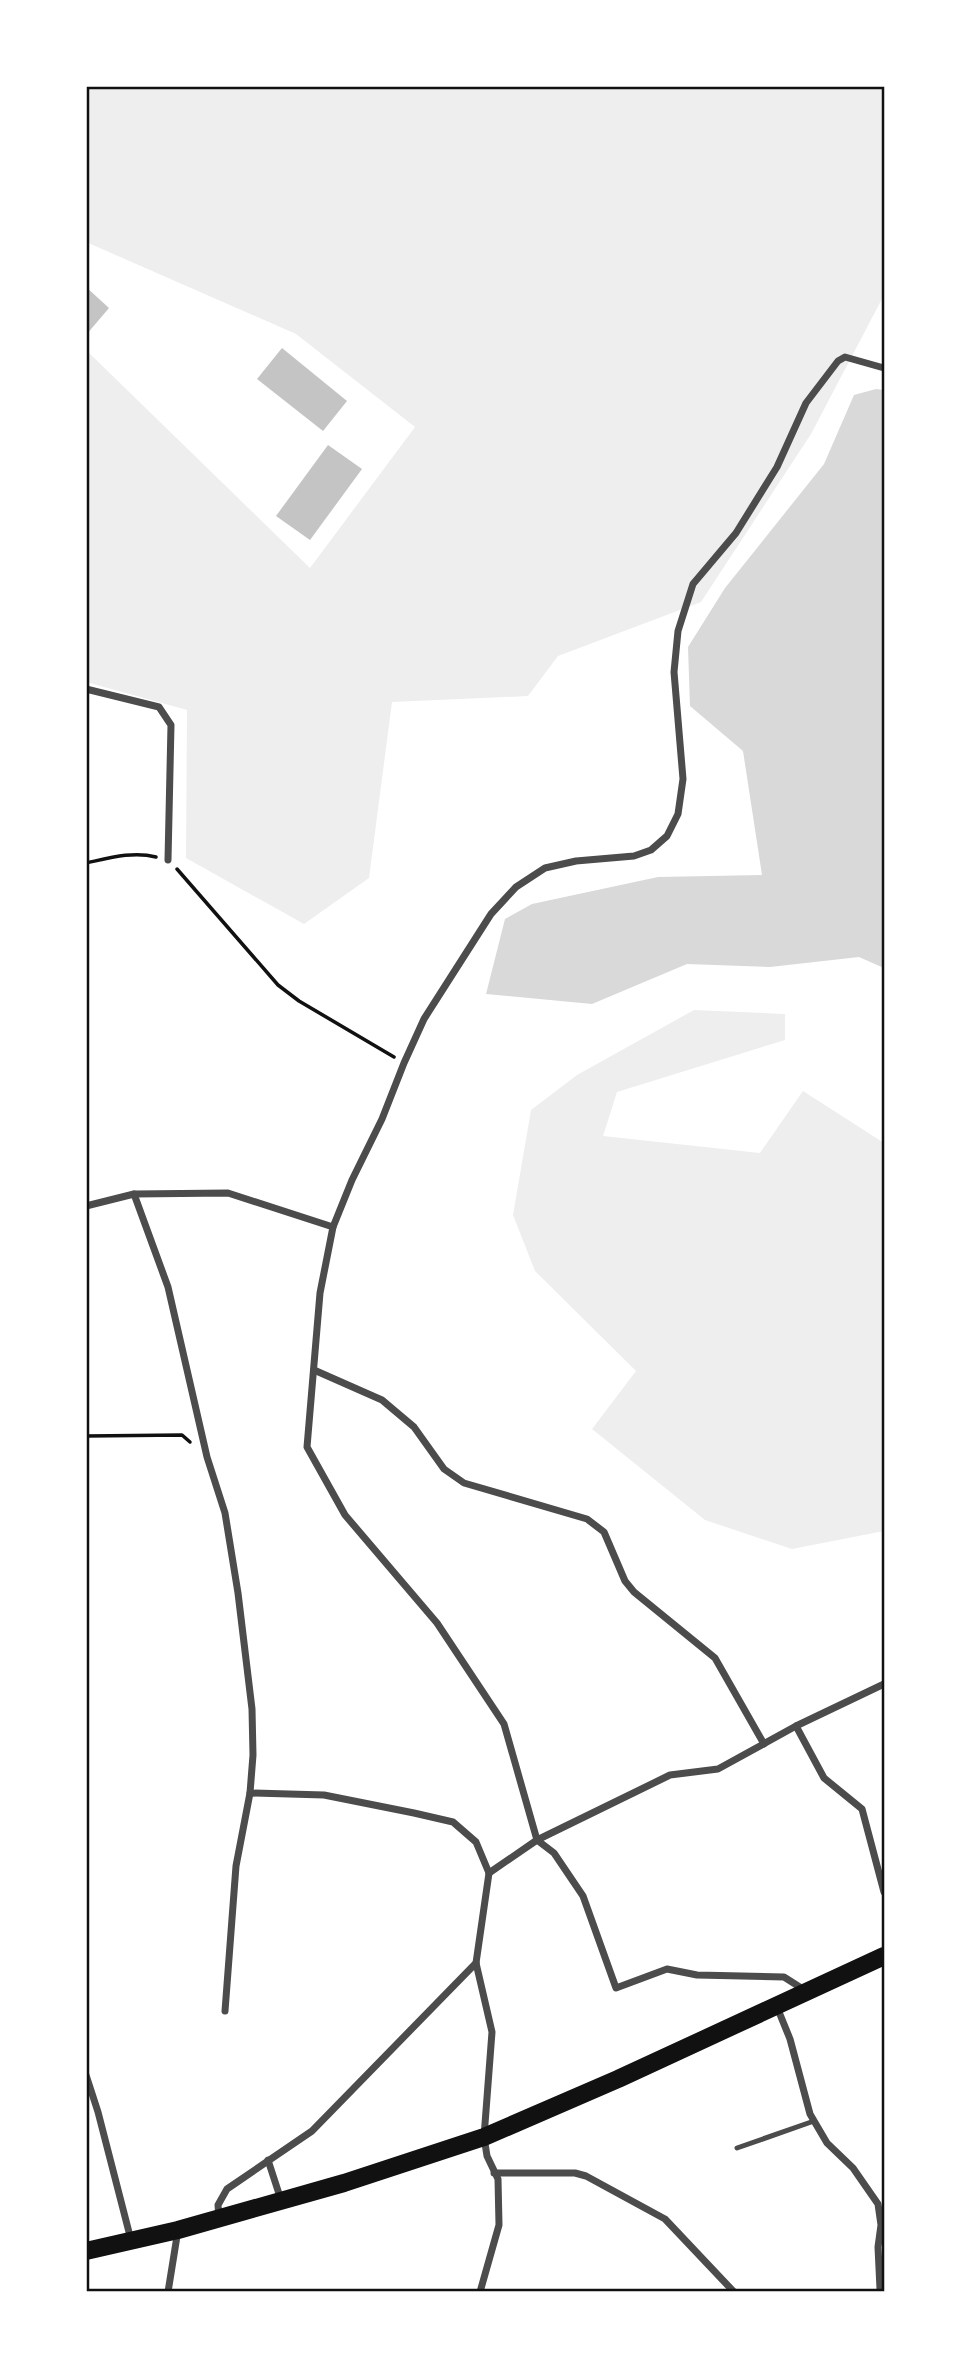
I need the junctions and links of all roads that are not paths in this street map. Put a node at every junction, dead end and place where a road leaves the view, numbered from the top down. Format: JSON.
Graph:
{"nodes":[{"id":1,"x":884,"y":368,"type":"edge"},
{"id":2,"x":86,"y":689,"type":"edge"},
{"id":3,"x":168,"y":860,"type":"road end"},
{"id":4,"x":134,"y":1194,"type":"junction"},
{"id":5,"x":86,"y":1206,"type":"edge"},
{"id":6,"x":332,"y":1227,"type":"junction"},
{"id":7,"x":314,"y":1370,"type":"junction"},
{"id":8,"x":884,"y":1684,"type":"edge"},
{"id":9,"x":796,"y":1726,"type":"junction"},
{"id":10,"x":764,"y":1744,"type":"junction"},
{"id":11,"x":250,"y":1793,"type":"junction"},
{"id":12,"x":537,"y":1840,"type":"junction"},
{"id":13,"x":489,"y":1873,"type":"junction"},
{"id":14,"x":884,"y":1892,"type":"edge"},
{"id":15,"x":884,"y":1956,"type":"edge"},
{"id":16,"x":477,"y":1963,"type":"junction"},
{"id":17,"x":806,"y":1992,"type":"junction"},
{"id":18,"x":777,"y":2007,"type":"junction"},
{"id":19,"x":225,"y":2011,"type":"dead end"},
{"id":20,"x":86,"y":2075,"type":"edge"},
{"id":21,"x":814,"y":2121,"type":"junction"},
{"id":22,"x":484,"y":2137,"type":"junction"},
{"id":23,"x":737,"y":2148,"type":"dead end"},
{"id":24,"x":268,"y":2160,"type":"junction"},
{"id":25,"x":494,"y":2173,"type":"junction"},
{"id":26,"x":282,"y":2200,"type":"junction"},
{"id":27,"x":219,"y":2218,"type":"junction"},
{"id":28,"x":178,"y":2230,"type":"junction"},
{"id":29,"x":131,"y":2239,"type":"junction"},
{"id":30,"x":86,"y":2251,"type":"edge"},
{"id":31,"x":167,"y":2292,"type":"edge"},
{"id":32,"x":480,"y":2292,"type":"edge"},
{"id":33,"x":734,"y":2292,"type":"edge"},
{"id":34,"x":883,"y":2292,"type":"edge"}],
"edges":[{"from":1,"to":6,"type":"street"},
{"from":2,"to":3,"type":"street"},
{"from":4,"to":5,"type":"street"},
{"from":4,"to":6,"type":"street"},
{"from":4,"to":11,"type":"street"},
{"from":6,"to":7,"type":"street"},
{"from":7,"to":10,"type":"street"},
{"from":7,"to":12,"type":"street"},
{"from":8,"to":9,"type":"street"},
{"from":9,"to":10,"type":"street"},
{"from":9,"to":14,"type":"street"},
{"from":10,"to":12,"type":"street"},
{"from":11,"to":13,"type":"street"},
{"from":11,"to":19,"type":"street"},
{"from":12,"to":13,"type":"street"},
{"from":12,"to":17,"type":"street"},
{"from":13,"to":16,"type":"street"},
{"from":15,"to":17,"type":"main road"},
{"from":16,"to":22,"type":"street"},
{"from":16,"to":24,"type":"street"},
{"from":17,"to":18,"type":"main road"},
{"from":18,"to":21,"type":"street"},
{"from":18,"to":22,"type":"main road"},
{"from":20,"to":29,"type":"street"},
{"from":21,"to":23,"type":"lane"},
{"from":21,"to":34,"type":"street"},
{"from":22,"to":25,"type":"street"},
{"from":22,"to":26,"type":"main road"},
{"from":24,"to":26,"type":"street"},
{"from":24,"to":27,"type":"street"},
{"from":25,"to":32,"type":"street"},
{"from":25,"to":33,"type":"street"},
{"from":26,"to":27,"type":"main road"},
{"from":27,"to":28,"type":"main road"},
{"from":28,"to":29,"type":"main road"},
{"from":28,"to":31,"type":"street"},
{"from":29,"to":30,"type":"main road"}]}
